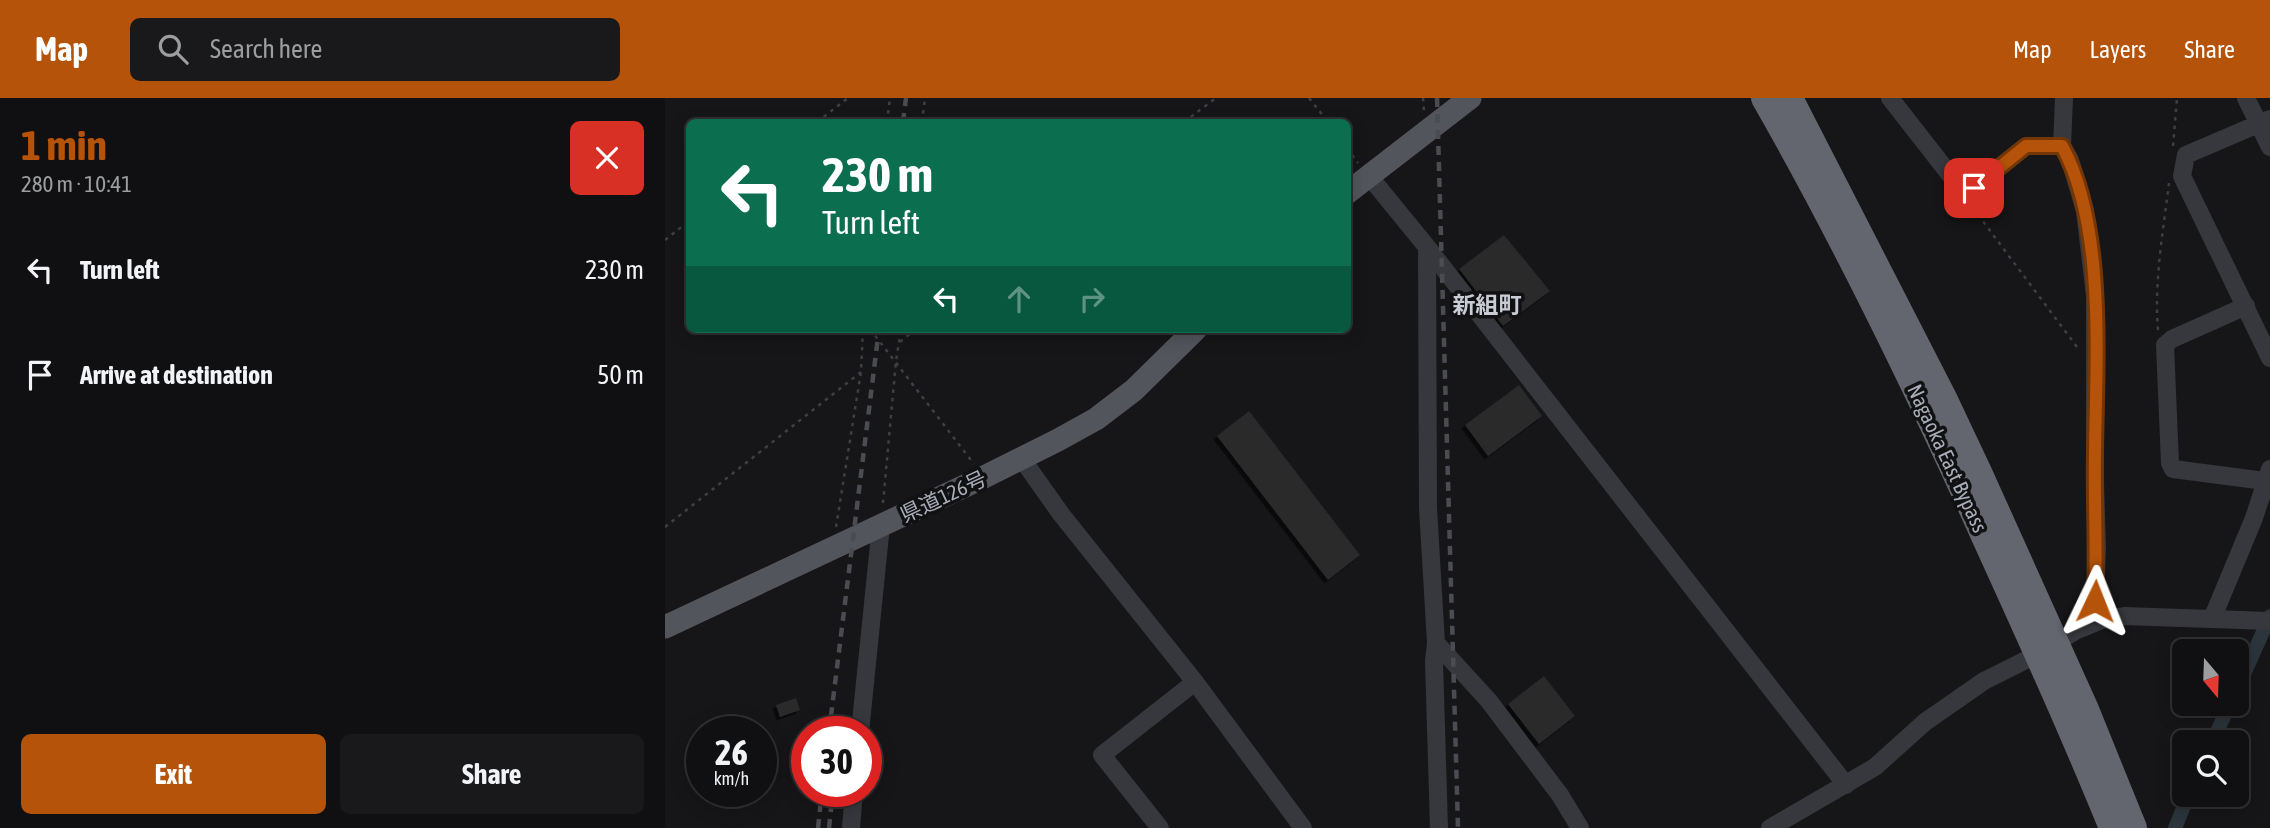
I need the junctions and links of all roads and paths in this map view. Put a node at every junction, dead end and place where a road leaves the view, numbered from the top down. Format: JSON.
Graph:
{"nodes":[{"id":1,"x":848,"y":98,"type":"edge"},
{"id":2,"x":890,"y":98,"type":"edge"},
{"id":3,"x":925,"y":98,"type":"edge"},
{"id":4,"x":1216,"y":98,"type":"edge"},
{"id":5,"x":1309,"y":98,"type":"edge"},
{"id":6,"x":1764,"y":98,"type":"edge"},
{"id":7,"x":1790,"y":98,"type":"edge"},
{"id":8,"x":1890,"y":98,"type":"edge"},
{"id":9,"x":2064,"y":98,"type":"edge"},
{"id":10,"x":2177,"y":98,"type":"edge"},
{"id":11,"x":2246,"y":98,"type":"edge"},
{"id":12,"x":1465,"y":100,"type":"edge"},
{"id":13,"x":821,"y":119,"type":"edge"},
{"id":14,"x":887,"y":119,"type":"edge"},
{"id":15,"x":922,"y":119,"type":"edge"},
{"id":16,"x":1188,"y":119,"type":"edge"},
{"id":17,"x":1326,"y":119,"type":"edge"},
{"id":18,"x":2264,"y":121,"type":"edge"},
{"id":19,"x":2062,"y":146,"type":"junction"},
{"id":20,"x":2270,"y":147,"type":"edge"},
{"id":21,"x":2172,"y":151,"type":"dead end"},
{"id":22,"x":2170,"y":174,"type":"dead end"},
{"id":23,"x":1369,"y":176,"type":"junction"},
{"id":24,"x":1351,"y":190,"type":"edge"},
{"id":25,"x":1965,"y":194,"type":"junction"},
{"id":26,"x":686,"y":223,"type":"edge"},
{"id":27,"x":665,"y":240,"type":"edge"},
{"id":28,"x":1427,"y":247,"type":"junction"},
{"id":29,"x":2245,"y":306,"type":"junction"},
{"id":30,"x":863,"y":333,"type":"edge"},
{"id":31,"x":873,"y":333,"type":"edge"},
{"id":32,"x":900,"y":333,"type":"edge"},
{"id":33,"x":911,"y":333,"type":"edge"},
{"id":34,"x":1192,"y":333,"type":"edge"},
{"id":35,"x":899,"y":342,"type":"junction"},
{"id":36,"x":2165,"y":345,"type":"junction"},
{"id":37,"x":2270,"y":358,"type":"edge"},
{"id":38,"x":896,"y":361,"type":"junction"},
{"id":39,"x":2095,"y":370,"type":"junction"},
{"id":40,"x":861,"y":372,"type":"junction"},
{"id":41,"x":1022,"y":459,"type":"junction"},
{"id":42,"x":2268,"y":475,"type":"edge"},
{"id":43,"x":985,"y":478,"type":"junction"},
{"id":44,"x":881,"y":524,"type":"junction"},
{"id":45,"x":665,"y":527,"type":"edge"},
{"id":46,"x":834,"y":547,"type":"junction"},
{"id":47,"x":2219,"y":619,"type":"junction"},
{"id":48,"x":2102,"y":620,"type":"junction"},
{"id":49,"x":2270,"y":621,"type":"edge"},
{"id":50,"x":665,"y":627,"type":"edge"},
{"id":51,"x":1436,"y":643,"type":"junction"},
{"id":52,"x":2047,"y":648,"type":"junction"},
{"id":53,"x":1195,"y":682,"type":"junction"},
{"id":54,"x":862,"y":716,"type":"edge"},
{"id":55,"x":2077,"y":716,"type":"junction"},
{"id":56,"x":1846,"y":785,"type":"junction"},
{"id":57,"x":2132,"y":822,"type":"edge"},
{"id":58,"x":1160,"y":828,"type":"edge"},
{"id":59,"x":1303,"y":828,"type":"edge"},
{"id":60,"x":1439,"y":828,"type":"edge"},
{"id":61,"x":1580,"y":828,"type":"edge"},
{"id":62,"x":1770,"y":828,"type":"edge"},
{"id":63,"x":2103,"y":828,"type":"edge"}],
"edges":[{"from":1,"to":13,"type":"path"},
{"from":2,"to":14,"type":"path"},
{"from":3,"to":15,"type":"path"},
{"from":4,"to":16,"type":"path"},
{"from":5,"to":17,"type":"path"},
{"from":6,"to":52,"type":"highway","name":"Nagaoka East Bypass"},
{"from":7,"to":52,"type":"highway","name":"Nagaoka East Bypass"},
{"from":8,"to":25,"type":"street"},
{"from":9,"to":19,"type":"street"},
{"from":10,"to":21,"type":"path"},
{"from":11,"to":18,"type":"street"},
{"from":12,"to":23,"type":"main road"},
{"from":18,"to":20,"type":"street"},
{"from":18,"to":29,"type":"street"},
{"from":19,"to":25,"type":"street"},
{"from":19,"to":39,"type":"street"},
{"from":22,"to":36,"type":"path"},
{"from":23,"to":24,"type":"main road"},
{"from":23,"to":28,"type":"street"},
{"from":25,"to":39,"type":"path"},
{"from":26,"to":27,"type":"path"},
{"from":28,"to":51,"type":"street"},
{"from":28,"to":56,"type":"street"},
{"from":29,"to":36,"type":"street"},
{"from":29,"to":37,"type":"street"},
{"from":30,"to":40,"type":"path"},
{"from":31,"to":38,"type":"path"},
{"from":32,"to":35,"type":"path"},
{"from":33,"to":35,"type":"path"},
{"from":34,"to":41,"type":"main road","name":"県道126号"},
{"from":35,"to":38,"type":"path"},
{"from":36,"to":42,"type":"street"},
{"from":38,"to":43,"type":"path"},
{"from":38,"to":44,"type":"path"},
{"from":39,"to":48,"type":"street"},
{"from":40,"to":45,"type":"path"},
{"from":40,"to":46,"type":"path"},
{"from":41,"to":43,"type":"main road","name":"県道126号"},
{"from":41,"to":53,"type":"street"},
{"from":42,"to":47,"type":"street"},
{"from":43,"to":44,"type":"main road","name":"県道126号"},
{"from":44,"to":46,"type":"main road","name":"県道126号"},
{"from":44,"to":54,"type":"street"},
{"from":46,"to":50,"type":"main road","name":"県道126号"},
{"from":47,"to":48,"type":"street"},
{"from":47,"to":49,"type":"street"},
{"from":48,"to":52,"type":"street"},
{"from":51,"to":60,"type":"street"},
{"from":51,"to":61,"type":"street"},
{"from":52,"to":55,"type":"highway","name":"Nagaoka East Bypass"},
{"from":52,"to":56,"type":"street"},
{"from":53,"to":58,"type":"street"},
{"from":53,"to":59,"type":"street"},
{"from":55,"to":57,"type":"highway","name":"Nagaoka East Bypass"},
{"from":55,"to":63,"type":"highway"},
{"from":56,"to":62,"type":"street"}]}
